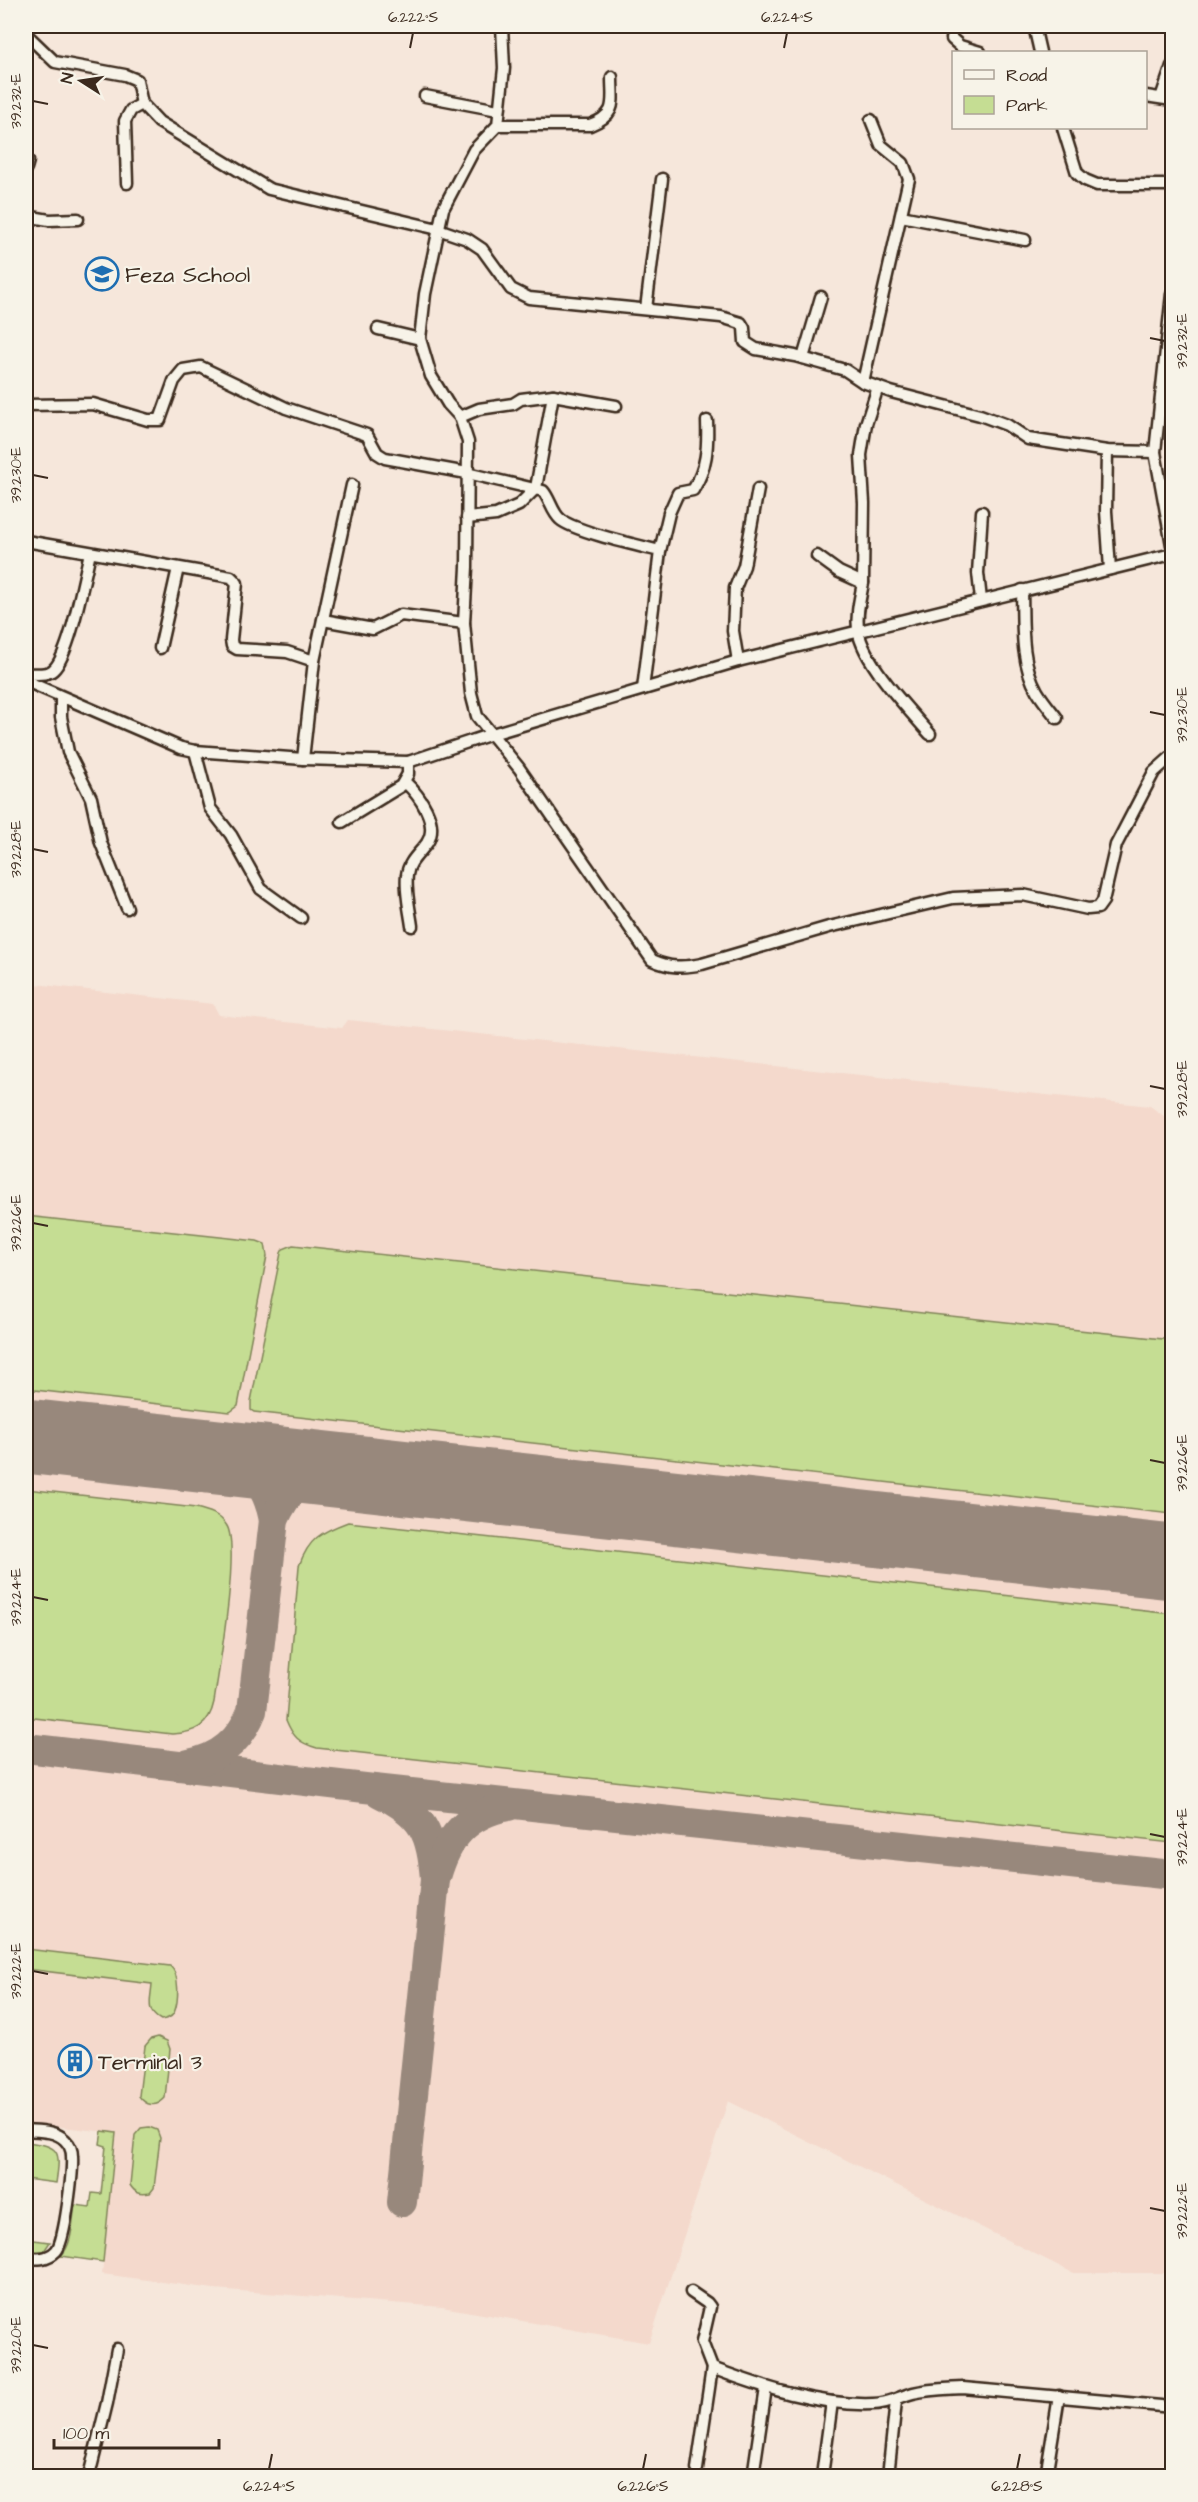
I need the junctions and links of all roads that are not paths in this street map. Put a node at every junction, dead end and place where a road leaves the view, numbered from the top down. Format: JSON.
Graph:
{"nodes":[{"id":1,"x":502,"y":26,"type":"edge"},
{"id":2,"x":1034,"y":26,"type":"edge"},
{"id":3,"x":26,"y":34,"type":"edge"},
{"id":4,"x":952,"y":39,"type":"dead end"},
{"id":5,"x":977,"y":51,"type":"edge"},
{"id":6,"x":1040,"y":51,"type":"edge"},
{"id":7,"x":1173,"y":66,"type":"edge"},
{"id":8,"x":612,"y":77,"type":"dead end"},
{"id":9,"x":425,"y":96,"type":"dead end"},
{"id":10,"x":1147,"y":96,"type":"edge"},
{"id":11,"x":1161,"y":98,"type":"junction"},
{"id":12,"x":1173,"y":100,"type":"edge"},
{"id":13,"x":142,"y":104,"type":"junction"},
{"id":14,"x":498,"y":110,"type":"junction"},
{"id":15,"x":871,"y":120,"type":"dead end"},
{"id":16,"x":498,"y":125,"type":"junction"},
{"id":17,"x":1063,"y":129,"type":"edge"},
{"id":18,"x":662,"y":179,"type":"dead end"},
{"id":19,"x":127,"y":183,"type":"dead end"},
{"id":20,"x":1173,"y":185,"type":"edge"},
{"id":21,"x":26,"y":216,"type":"edge"},
{"id":22,"x":902,"y":216,"type":"junction"},
{"id":23,"x":78,"y":219,"type":"dead end"},
{"id":24,"x":438,"y":229,"type":"junction"},
{"id":25,"x":1025,"y":240,"type":"dead end"},
{"id":26,"x":1173,"y":294,"type":"edge"},
{"id":27,"x":820,"y":297,"type":"dead end"},
{"id":28,"x":645,"y":309,"type":"junction"},
{"id":29,"x":378,"y":328,"type":"dead end"},
{"id":30,"x":420,"y":339,"type":"junction"},
{"id":31,"x":803,"y":358,"type":"junction"},
{"id":32,"x":863,"y":382,"type":"junction"},
{"id":33,"x":878,"y":387,"type":"junction"},
{"id":34,"x":1167,"y":389,"type":"edge"},
{"id":35,"x":553,"y":395,"type":"junction"},
{"id":36,"x":26,"y":405,"type":"edge"},
{"id":37,"x":616,"y":406,"type":"dead end"},
{"id":38,"x":460,"y":417,"type":"junction"},
{"id":39,"x":707,"y":421,"type":"dead end"},
{"id":40,"x":1107,"y":451,"type":"junction"},
{"id":41,"x":1155,"y":452,"type":"junction"},
{"id":42,"x":467,"y":473,"type":"junction"},
{"id":43,"x":352,"y":485,"type":"dead end"},
{"id":44,"x":536,"y":488,"type":"junction"},
{"id":45,"x":758,"y":489,"type":"dead end"},
{"id":46,"x":982,"y":512,"type":"dead end"},
{"id":47,"x":467,"y":518,"type":"junction"},
{"id":48,"x":26,"y":541,"type":"edge"},
{"id":49,"x":1173,"y":545,"type":"edge"},
{"id":50,"x":660,"y":551,"type":"junction"},
{"id":51,"x":90,"y":553,"type":"junction"},
{"id":52,"x":1173,"y":554,"type":"edge"},
{"id":53,"x":817,"y":556,"type":"dead end"},
{"id":54,"x":178,"y":568,"type":"junction"},
{"id":55,"x":1110,"y":569,"type":"junction"},
{"id":56,"x":863,"y":583,"type":"junction"},
{"id":57,"x":1022,"y":591,"type":"junction"},
{"id":58,"x":981,"y":600,"type":"junction"},
{"id":59,"x":323,"y":620,"type":"junction"},
{"id":60,"x":464,"y":623,"type":"junction"},
{"id":61,"x":858,"y":632,"type":"junction"},
{"id":62,"x":160,"y":648,"type":"dead end"},
{"id":63,"x":314,"y":661,"type":"junction"},
{"id":64,"x":738,"y":661,"type":"junction"},
{"id":65,"x":26,"y":674,"type":"edge"},
{"id":66,"x":26,"y":681,"type":"edge"},
{"id":67,"x":643,"y":690,"type":"junction"},
{"id":68,"x":61,"y":698,"type":"junction"},
{"id":69,"x":1057,"y":718,"type":"dead end"},
{"id":70,"x":492,"y":734,"type":"junction"},
{"id":71,"x":930,"y":734,"type":"dead end"},
{"id":72,"x":195,"y":751,"type":"junction"},
{"id":73,"x":1173,"y":756,"type":"edge"},
{"id":74,"x":303,"y":759,"type":"junction"},
{"id":75,"x":408,"y":762,"type":"junction"},
{"id":76,"x":405,"y":782,"type":"junction"},
{"id":77,"x":342,"y":822,"type":"dead end"},
{"id":78,"x":127,"y":908,"type":"dead end"},
{"id":79,"x":302,"y":918,"type":"dead end"},
{"id":80,"x":412,"y":926,"type":"dead end"},
{"id":81,"x":26,"y":2130,"type":"edge"},
{"id":82,"x":26,"y":2258,"type":"edge"},
{"id":83,"x":691,"y":2292,"type":"dead end"},
{"id":84,"x":117,"y":2349,"type":"dead end"},
{"id":85,"x":712,"y":2368,"type":"junction"},
{"id":86,"x":766,"y":2388,"type":"junction"},
{"id":87,"x":1059,"y":2396,"type":"junction"},
{"id":88,"x":896,"y":2401,"type":"junction"},
{"id":89,"x":832,"y":2402,"type":"junction"},
{"id":90,"x":1173,"y":2407,"type":"edge"},
{"id":91,"x":697,"y":2469,"type":"dead end"},
{"id":92,"x":89,"y":2476,"type":"edge"},
{"id":93,"x":753,"y":2476,"type":"edge"},
{"id":94,"x":822,"y":2476,"type":"edge"},
{"id":95,"x":888,"y":2476,"type":"edge"},
{"id":96,"x":1046,"y":2476,"type":"edge"}],
"edges":[{"from":1,"to":14,"type":"street"},
{"from":2,"to":6,"type":"street"},
{"from":3,"to":13,"type":"street"},
{"from":4,"to":5,"type":"street"},
{"from":7,"to":11,"type":"street"},
{"from":8,"to":16,"type":"street"},
{"from":9,"to":14,"type":"street"},
{"from":10,"to":11,"type":"street"},
{"from":11,"to":12,"type":"street"},
{"from":13,"to":19,"type":"street"},
{"from":13,"to":24,"type":"street"},
{"from":14,"to":16,"type":"street"},
{"from":15,"to":22,"type":"street"},
{"from":16,"to":24,"type":"street"},
{"from":17,"to":20,"type":"street"},
{"from":18,"to":28,"type":"street"},
{"from":21,"to":23,"type":"street"},
{"from":22,"to":25,"type":"street"},
{"from":22,"to":32,"type":"street"},
{"from":24,"to":28,"type":"street"},
{"from":24,"to":30,"type":"street"},
{"from":26,"to":34,"type":"street"},
{"from":27,"to":31,"type":"street"},
{"from":28,"to":31,"type":"street"},
{"from":29,"to":30,"type":"street"},
{"from":30,"to":38,"type":"street"},
{"from":31,"to":32,"type":"street"},
{"from":32,"to":33,"type":"street"},
{"from":33,"to":40,"type":"street"},
{"from":33,"to":56,"type":"street"},
{"from":34,"to":41,"type":"street"},
{"from":35,"to":37,"type":"street"},
{"from":35,"to":38,"type":"street"},
{"from":35,"to":44,"type":"street"},
{"from":36,"to":42,"type":"street"},
{"from":38,"to":42,"type":"street"},
{"from":39,"to":50,"type":"street"},
{"from":40,"to":41,"type":"street"},
{"from":40,"to":55,"type":"street"},
{"from":41,"to":49,"type":"street"},
{"from":42,"to":44,"type":"street"},
{"from":42,"to":47,"type":"street"},
{"from":43,"to":59,"type":"street"},
{"from":44,"to":47,"type":"street"},
{"from":44,"to":50,"type":"street"},
{"from":45,"to":64,"type":"street"},
{"from":46,"to":58,"type":"street"},
{"from":47,"to":60,"type":"street"},
{"from":48,"to":51,"type":"street"},
{"from":50,"to":67,"type":"street"},
{"from":51,"to":54,"type":"street"},
{"from":51,"to":65,"type":"street"},
{"from":52,"to":55,"type":"street"},
{"from":53,"to":56,"type":"street"},
{"from":54,"to":62,"type":"street"},
{"from":54,"to":63,"type":"street"},
{"from":55,"to":57,"type":"street"},
{"from":56,"to":61,"type":"street"},
{"from":57,"to":58,"type":"street"},
{"from":57,"to":69,"type":"street"},
{"from":58,"to":61,"type":"street"},
{"from":59,"to":60,"type":"street"},
{"from":59,"to":63,"type":"street"},
{"from":60,"to":70,"type":"street"},
{"from":61,"to":64,"type":"street"},
{"from":61,"to":71,"type":"street"},
{"from":63,"to":74,"type":"street"},
{"from":64,"to":67,"type":"street"},
{"from":66,"to":68,"type":"street"},
{"from":67,"to":70,"type":"street"},
{"from":68,"to":72,"type":"street"},
{"from":68,"to":78,"type":"street"},
{"from":70,"to":73,"type":"street"},
{"from":70,"to":75,"type":"street"},
{"from":72,"to":74,"type":"street"},
{"from":72,"to":79,"type":"street"},
{"from":74,"to":75,"type":"street"},
{"from":75,"to":76,"type":"street"},
{"from":76,"to":77,"type":"street"},
{"from":76,"to":80,"type":"street"},
{"from":81,"to":82,"type":"street"},
{"from":83,"to":85,"type":"street"},
{"from":84,"to":92,"type":"street"},
{"from":85,"to":86,"type":"street"},
{"from":85,"to":91,"type":"street"},
{"from":86,"to":89,"type":"street"},
{"from":86,"to":93,"type":"street"},
{"from":87,"to":88,"type":"street"},
{"from":87,"to":90,"type":"street"},
{"from":87,"to":96,"type":"street"},
{"from":88,"to":89,"type":"street"},
{"from":88,"to":95,"type":"street"},
{"from":89,"to":94,"type":"street"}]}
